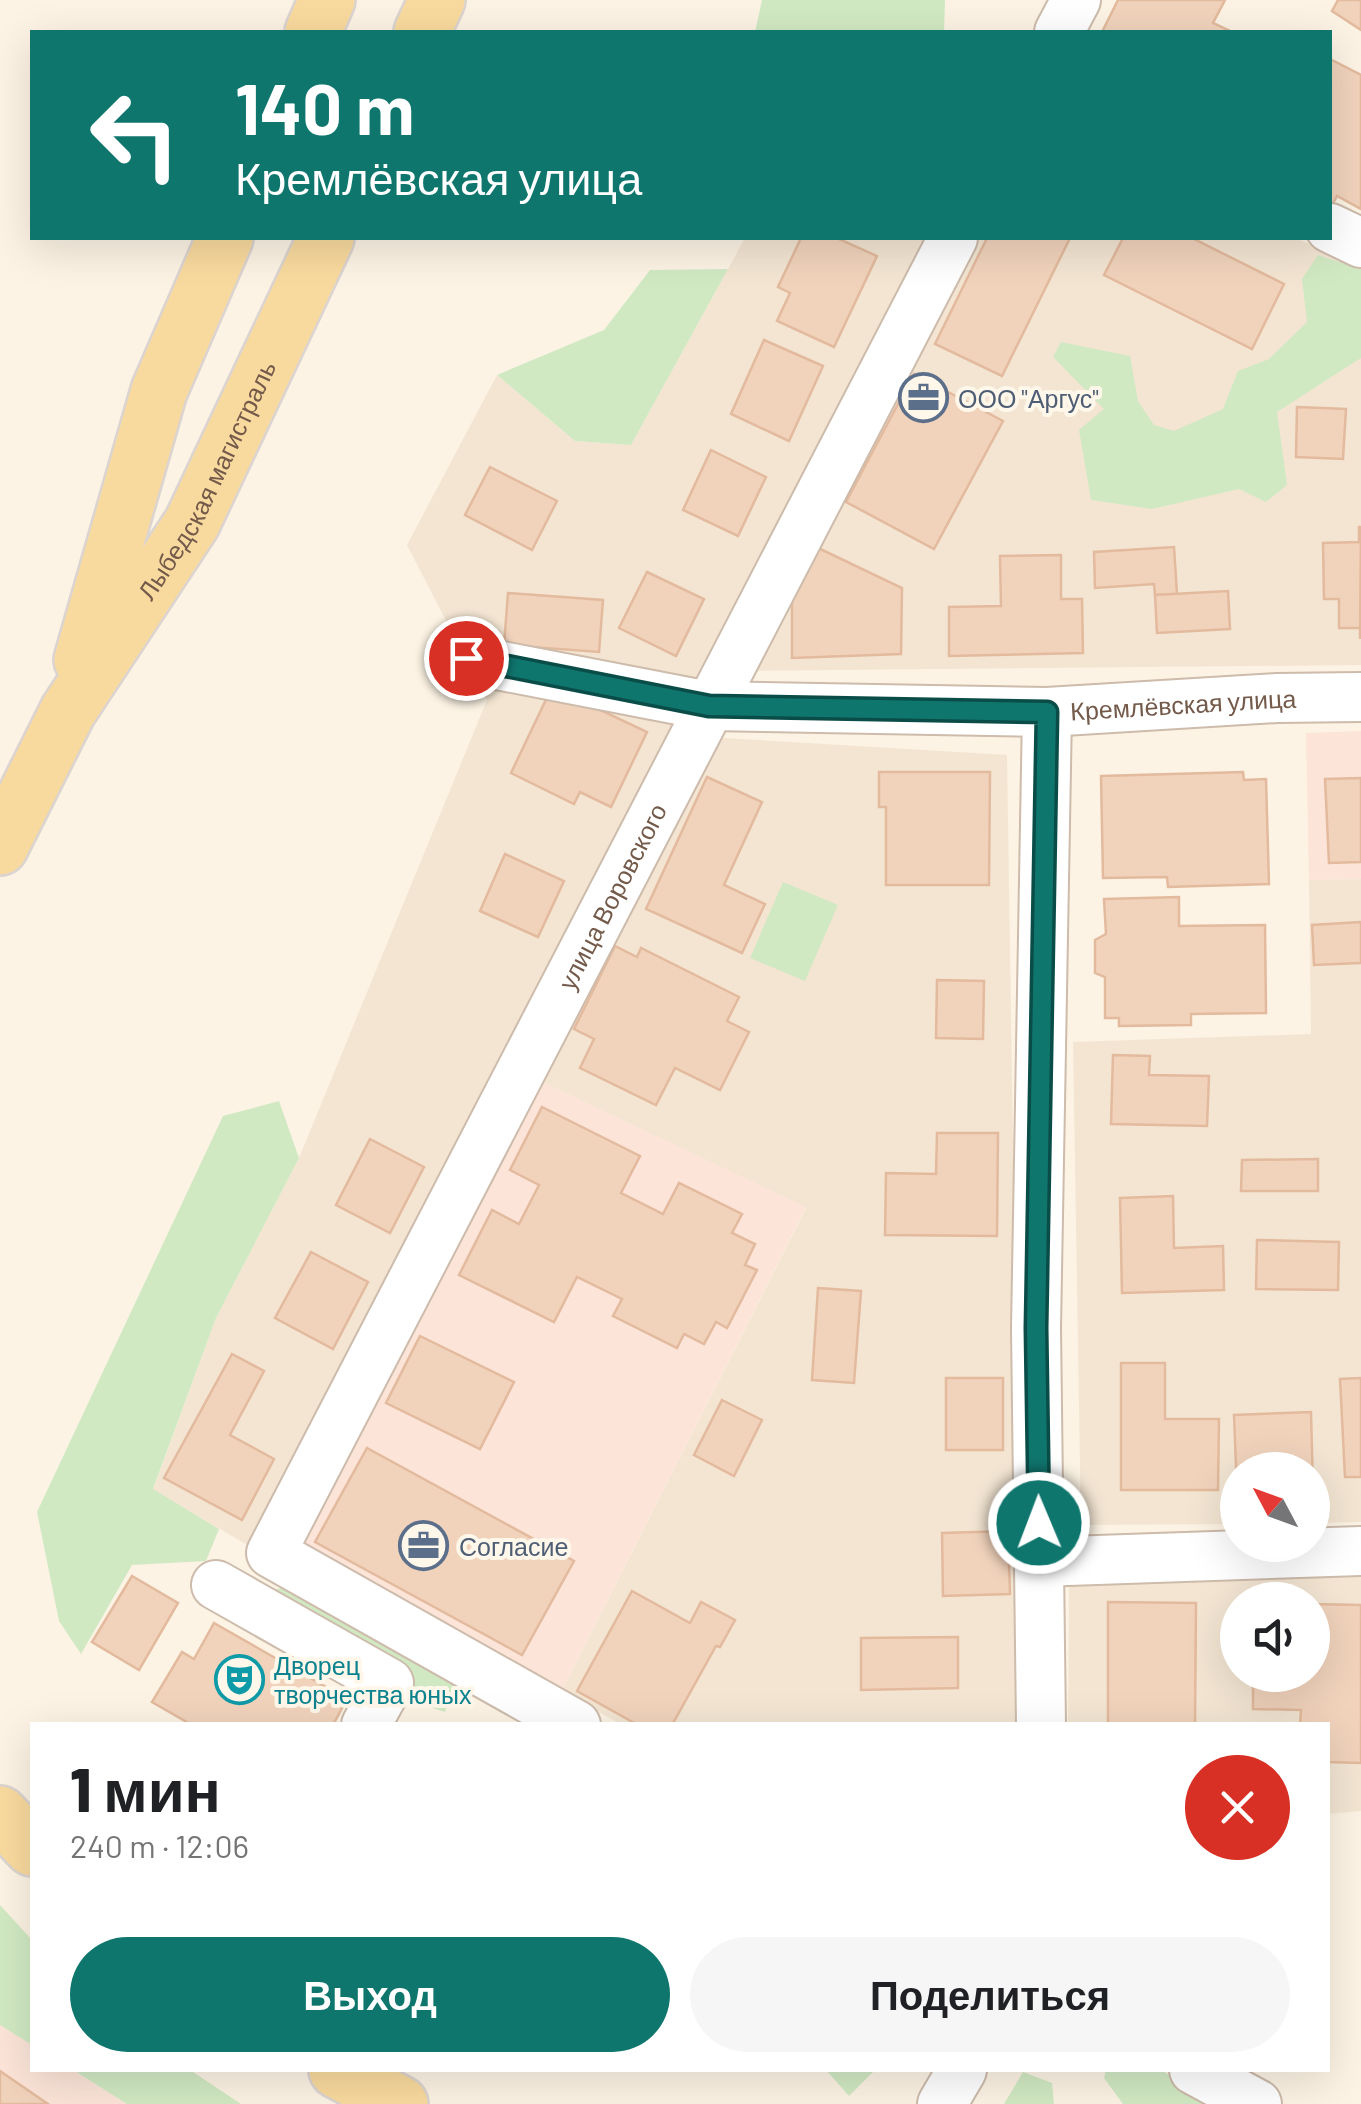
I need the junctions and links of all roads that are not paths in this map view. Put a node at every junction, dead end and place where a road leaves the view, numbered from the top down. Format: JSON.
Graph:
{"nodes":[{"id":1,"x":327,"y":0,"type":"edge"},
{"id":2,"x":437,"y":0,"type":"edge"},
{"id":3,"x":1076,"y":0,"type":"edge"},
{"id":4,"x":314,"y":30,"type":"edge"},
{"id":5,"x":423,"y":30,"type":"edge"},
{"id":6,"x":1060,"y":30,"type":"edge"},
{"id":7,"x":1332,"y":229,"type":"edge"},
{"id":8,"x":224,"y":240,"type":"edge"},
{"id":9,"x":325,"y":240,"type":"edge"},
{"id":10,"x":952,"y":240,"type":"edge"},
{"id":11,"x":1361,"y":242,"type":"edge"},
{"id":12,"x":466,"y":658,"type":"dead end"},
{"id":13,"x":1361,"y":697,"type":"edge"},
{"id":14,"x":709,"y":706,"type":"junction"},
{"id":15,"x":68,"y":711,"type":"junction"},
{"id":16,"x":1047,"y":712,"type":"junction"},
{"id":17,"x":4,"y":833,"type":"edge"},
{"id":18,"x":1361,"y":1551,"type":"edge"},
{"id":19,"x":1039,"y":1562,"type":"junction"},
{"id":20,"x":216,"y":1585,"type":"dead end"},
{"id":21,"x":368,"y":1722,"type":"edge"},
{"id":22,"x":571,"y":1722,"type":"edge"},
{"id":23,"x":1041,"y":1722,"type":"edge"},
{"id":24,"x":0,"y":1814,"type":"edge"},
{"id":25,"x":30,"y":1846,"type":"edge"},
{"id":26,"x":341,"y":2072,"type":"edge"},
{"id":27,"x":961,"y":2072,"type":"edge"},
{"id":28,"x":1198,"y":2072,"type":"edge"},
{"id":29,"x":400,"y":2104,"type":"edge"},
{"id":30,"x":942,"y":2104,"type":"edge"},
{"id":31,"x":1257,"y":2104,"type":"edge"}],
"edges":[{"from":1,"to":4,"type":"main road"},
{"from":2,"to":5,"type":"main road"},
{"from":3,"to":6,"type":"street"},
{"from":7,"to":11,"type":"street"},
{"from":8,"to":15,"type":"main road","name":"Лыбедская магистраль"},
{"from":9,"to":15,"type":"main road","name":"Лыбедская магистраль"},
{"from":10,"to":14,"type":"street","name":"улица Воровского"},
{"from":12,"to":14,"type":"street","name":"Кремлёвская улица"},
{"from":13,"to":16,"type":"street","name":"Кремлёвская улица"},
{"from":14,"to":16,"type":"street","name":"Кремлёвская улица"},
{"from":14,"to":22,"type":"street","name":"улица Воровского"},
{"from":15,"to":17,"type":"main road","name":"Лыбедская магистраль"},
{"from":16,"to":19,"type":"street"},
{"from":18,"to":19,"type":"street"},
{"from":19,"to":23,"type":"street"},
{"from":20,"to":21,"type":"street"},
{"from":24,"to":25,"type":"main road"},
{"from":26,"to":29,"type":"main road"},
{"from":27,"to":30,"type":"street"},
{"from":28,"to":31,"type":"street"}]}
